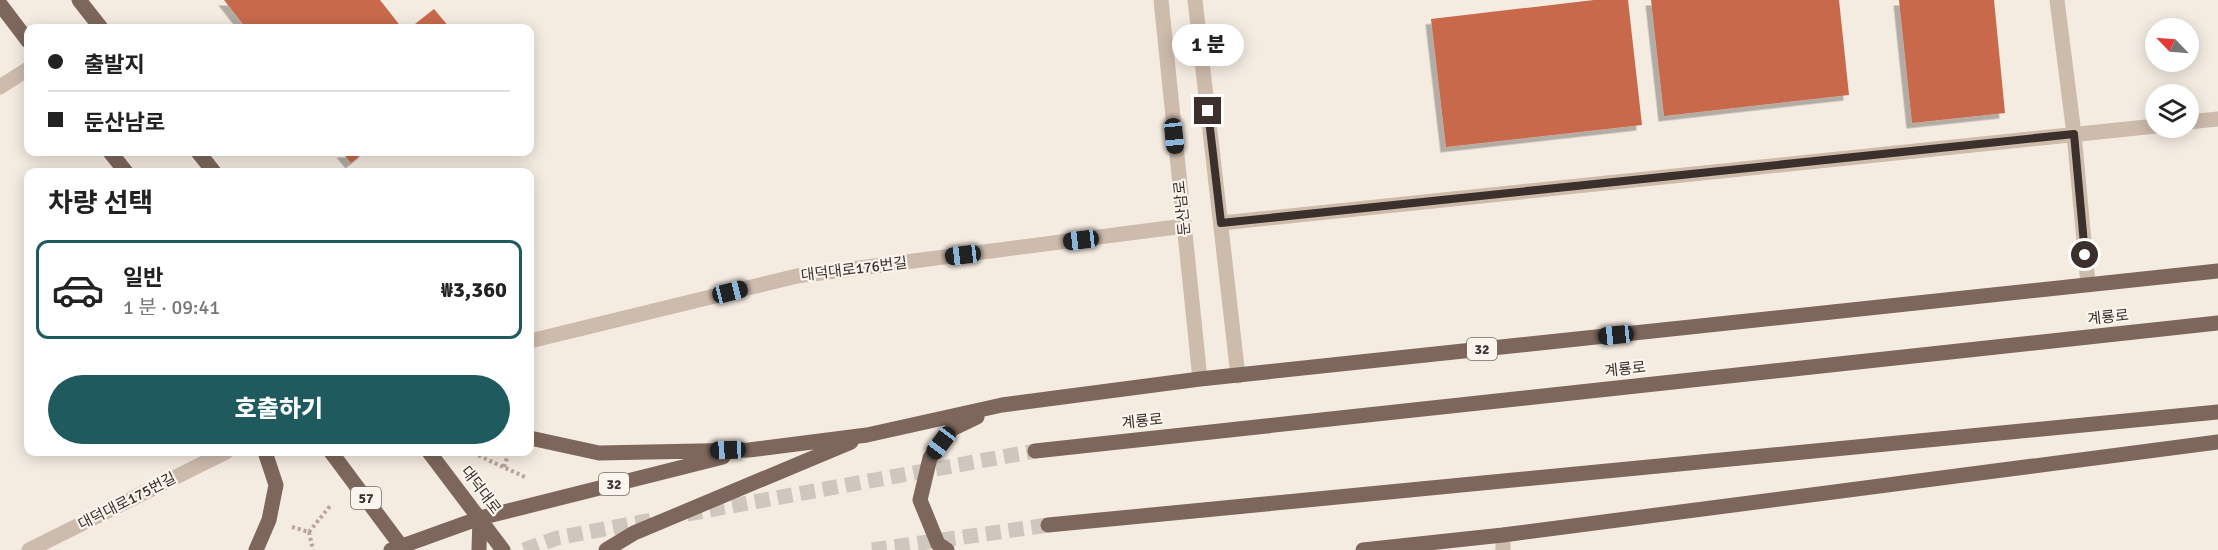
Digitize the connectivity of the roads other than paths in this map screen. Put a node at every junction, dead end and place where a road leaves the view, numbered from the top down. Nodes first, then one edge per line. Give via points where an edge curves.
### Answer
1 (1161, 0) edge
2 (1195, 0) edge
3 (2057, 0) edge
4 (86, 3) edge
5 (0, 4) edge
6 (99, 24) edge
7 (24, 36) edge
8 (24, 72) edge
9 (0, 87) edge
10 (2218, 119) edge
11 (2199, 121) edge
12 (2145, 127) edge
13 (2074, 134) junction
14 (113, 156) edge
15 (201, 156) edge
16 (123, 168) edge
17 (211, 168) edge
18 (1221, 223) junction
19 (1184, 226) junction
20 (2218, 271) edge
21 (2088, 284) junction
22 (2218, 323) edge
23 (534, 340) edge
24 (1238, 376) junction
25 (1200, 379) junction
26 (1002, 405) junction
27 (2218, 412) edge
28 (867, 435) junction
29 (534, 439) edge
30 (2218, 442) edge
31 (749, 450) junction
32 (1035, 451) tunnel mouth
33 (218, 456) edge
34 (266, 456) edge
35 (334, 456) edge
36 (432, 456) edge
37 (480, 518) junction
38 (1048, 525) tunnel mouth
39 (1503, 542) edge
40 (398, 548) edge
41 (29, 550) edge
42 (256, 550) edge
43 (479, 550) edge
44 (503, 550) edge
45 (606, 550) edge
46 (947, 550) edge
47 (1363, 550) edge

1 - 19 street, 둔산남로
2 - 18 street
3 - 13 street
4 - 6 main road
5 - 7 main road
8 - 9 street
10 - 11 street
12 - 13 street
13 - 18 street
13 - 21 street
14 - 16 main road
15 - 17 main road
18 - 24 street
19 - 23 street, 대덕대로176번길 via 797,276
19 - 25 street, 둔산남로
20 - 21 main road, 32
21 - 24 main road, 32
22 - 32 main road, 계룡로
24 - 25 main road, 32
25 - 26 main road, 32
26 - 28 main road, 32
26 - 46 main road via 952,429 930,458 920,500 938,544
27 - 38 main road
28 - 31 main road, 32
28 - 45 main road via 634,533
29 - 31 main road via 599,453
30 - 39 main road
31 - 37 main road, 32
33 - 41 street, 대덕대로175번길
34 - 42 main road via 276,485 269,520
35 - 40 main road, 57
36 - 37 main road, 대덕대로
37 - 40 main road, 32
37 - 43 main road
37 - 44 main road, 대덕대로
39 - 47 main road

